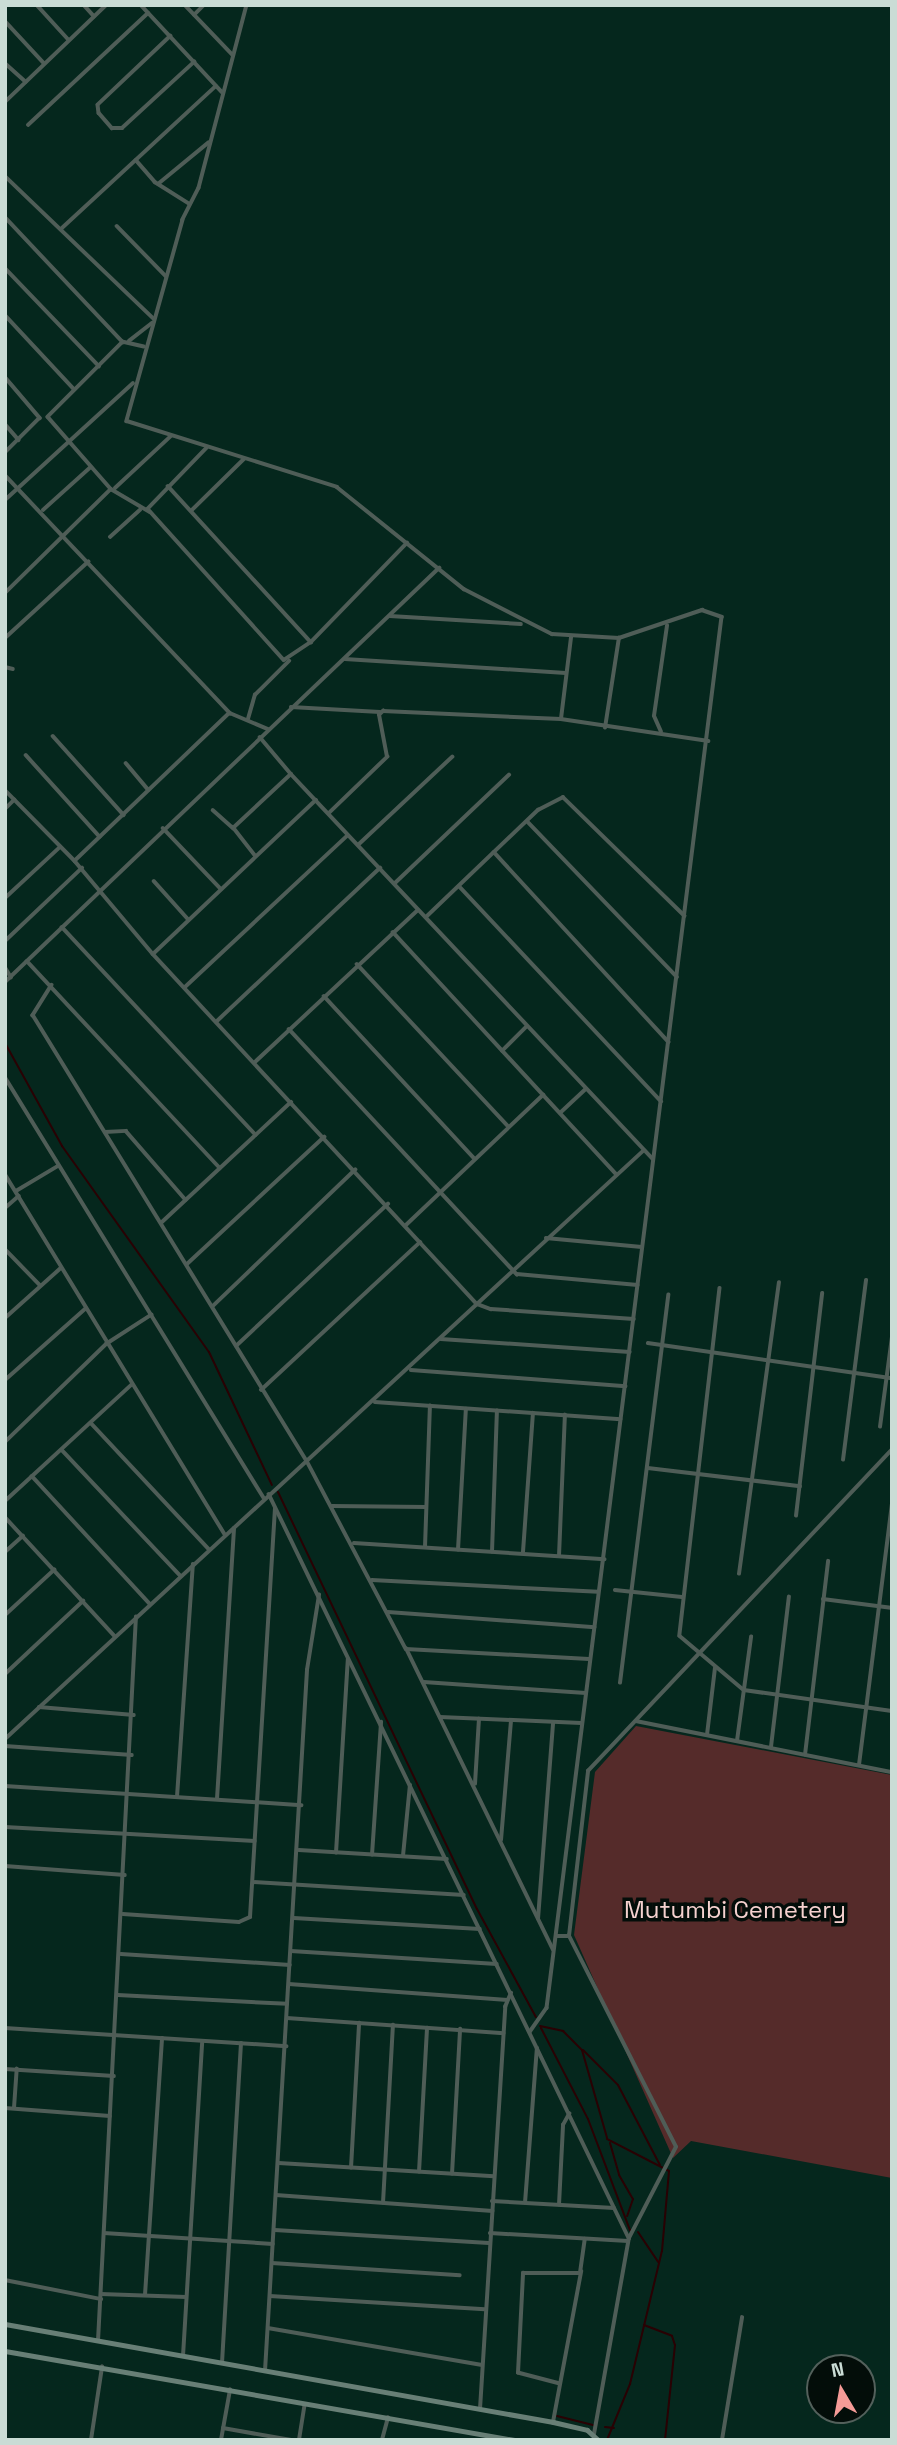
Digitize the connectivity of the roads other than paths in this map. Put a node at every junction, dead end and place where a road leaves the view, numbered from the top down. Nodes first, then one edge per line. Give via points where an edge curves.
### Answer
1 (37, 5) edge
2 (84, 5) edge
3 (106, 5) edge
4 (141, 5) edge
5 (185, 5) edge
6 (204, 5) edge
7 (247, 5) edge
8 (148, 13) junction
9 (194, 15) junction
10 (94, 16) junction
11 (5, 21) edge
12 (171, 36) junction
13 (69, 40) junction
14 (233, 55) junction
15 (5, 62) edge
16 (194, 62) junction
17 (44, 63) junction
18 (26, 82) junction
19 (216, 86) junction
20 (222, 92) junction
21 (5, 102) edge
22 (28, 125) dead end
23 (208, 144) junction
24 (136, 160) junction
25 (5, 176) edge
26 (158, 184) junction
27 (190, 204) junction
28 (5, 217) edge
29 (117, 226) dead end
30 (62, 228) junction
31 (5, 268) edge
32 (166, 276) junction
33 (5, 314) edge
34 (153, 320) junction
35 (126, 341) junction
36 (144, 346) junction
37 (99, 366) junction
38 (5, 377) edge
39 (134, 382) junction
40 (74, 389) junction
41 (5, 424) edge
42 (171, 436) junction
43 (19, 439) junction
44 (68, 442) junction
45 (207, 448) junction
46 (5, 453) edge
47 (244, 459) junction
48 (91, 467) junction
49 (5, 475) edge
50 (168, 486) junction
51 (18, 488) junction
52 (113, 489) junction
53 (5, 500) edge
54 (43, 510) junction
55 (140, 510) junction
56 (191, 511) junction
57 (150, 512) junction
58 (65, 537) junction
59 (110, 537) dead end
60 (407, 543) junction
61 (88, 562) junction
62 (439, 568) junction
63 (5, 593) edge
64 (390, 616) junction
65 (524, 624) junction
66 (667, 626) junction
67 (5, 638) edge
68 (571, 638) junction
69 (619, 638) junction
70 (311, 642) junction
71 (345, 659) junction
72 (289, 660) junction
73 (5, 667) edge
74 (13, 669) dead end
75 (566, 673) junction
76 (290, 707) junction
77 (380, 712) junction
78 (230, 713) junction
79 (248, 719) junction
80 (561, 719) junction
81 (655, 724) junction
82 (605, 728) junction
83 (268, 729) junction
84 (651, 732) junction
85 (662, 734) junction
86 (53, 736) dead end
87 (260, 737) junction
88 (708, 741) junction
89 (26, 755) dead end
90 (452, 757) dead end
91 (126, 763) dead end
92 (291, 774) junction
93 (509, 775) dead end
94 (5, 790) edge
95 (149, 790) junction
96 (15, 800) junction
97 (316, 800) junction
98 (5, 808) edge
99 (213, 810) dead end
100 (329, 813) junction
101 (124, 815) junction
102 (527, 821) junction
103 (163, 828) junction
104 (233, 828) junction
105 (348, 835) junction
106 (100, 837) junction
107 (358, 845) junction
108 (61, 847) junction
109 (494, 852) junction
110 (255, 856) junction
111 (75, 861) junction
112 (82, 868) junction
113 (380, 868) junction
114 (154, 881) dead end
115 (395, 883) junction
116 (460, 887) junction
117 (221, 889) junction
118 (99, 892) junction
119 (5, 898) edge
120 (418, 910) junction
121 (685, 916) junction
122 (426, 918) junction
123 (189, 920) junction
124 (62, 927) junction
125 (393, 932) junction
126 (5, 941) edge
127 (153, 954) junction
128 (27, 961) junction
129 (357, 964) junction
130 (5, 967) edge
131 (11, 976) junction
132 (677, 977) junction
133 (5, 982) edge
134 (52, 985) junction
135 (185, 986) junction
136 (324, 996) junction
137 (216, 1022) junction
138 (527, 1026) junction
139 (289, 1029) junction
140 (669, 1042) junction
141 (502, 1051) junction
142 (254, 1063) junction
143 (5, 1077) edge
144 (586, 1089) junction
145 (543, 1095) junction
146 (292, 1101) junction
147 (661, 1101) junction
148 (560, 1113) junction
149 (508, 1126) junction
150 (105, 1132) junction
151 (256, 1135) junction
152 (325, 1137) junction
153 (643, 1151) junction
154 (474, 1158) junction
155 (653, 1159) junction
156 (58, 1166) junction
157 (220, 1168) junction
158 (356, 1170) junction
159 (5, 1174) edge
160 (616, 1174) junction
161 (440, 1190) junction
162 (16, 1191) junction
163 (19, 1196) junction
164 (186, 1200) junction
165 (388, 1204) junction
166 (5, 1208) edge
167 (162, 1222) junction
168 (406, 1225) junction
169 (546, 1238) junction
170 (420, 1242) junction
171 (643, 1247) junction
172 (5, 1249) edge
173 (187, 1264) junction
174 (61, 1268) junction
175 (513, 1270) junction
176 (866, 1280) dead end
177 (779, 1283) dead end
178 (40, 1285) junction
179 (638, 1285) junction
180 (720, 1288) dead end
181 (822, 1294) dead end
182 (668, 1296) dead end
183 (477, 1304) junction
184 (212, 1306) junction
185 (86, 1308) junction
186 (6, 1315) edge
187 (151, 1315) junction
188 (634, 1319) junction
189 (892, 1337) edge
190 (441, 1339) junction
191 (648, 1343) dead end
192 (106, 1345) junction
193 (662, 1345) junction
194 (235, 1346) junction
195 (713, 1351) junction
196 (630, 1352) junction
197 (766, 1358) junction
198 (814, 1364) junction
199 (855, 1369) junction
200 (409, 1370) junction
201 (889, 1376) edge
202 (5, 1380) edge
203 (131, 1385) junction
204 (625, 1386) junction
205 (261, 1390) junction
206 (373, 1401) junction
207 (430, 1406) junction
208 (467, 1409) junction
209 (497, 1411) junction
210 (533, 1413) junction
211 (565, 1415) junction
212 (620, 1419) junction
213 (91, 1423) junction
214 (880, 1427) dead end
215 (5, 1441) edge
216 (892, 1448) edge
217 (62, 1450) junction
218 (843, 1460) dead end
219 (307, 1461) junction
220 (648, 1468) junction
221 (699, 1474) junction
222 (32, 1476) junction
223 (751, 1480) junction
224 (800, 1486) junction
225 (269, 1494) junction
226 (264, 1498) junction
227 (5, 1501) edge
228 (892, 1503) edge
229 (332, 1506) junction
230 (275, 1507) junction
231 (426, 1507) junction
232 (891, 1510) edge
233 (280, 1516) junction
234 (796, 1516) dead end
235 (5, 1517) edge
236 (274, 1521) junction
237 (234, 1527) junction
238 (225, 1534) junction
239 (23, 1536) junction
240 (353, 1543) junction
241 (425, 1547) junction
242 (209, 1549) junction
243 (458, 1550) junction
244 (5, 1552) edge
245 (492, 1552) junction
246 (523, 1552) junction
247 (559, 1556) junction
248 (604, 1559) junction
249 (828, 1561) dead end
250 (193, 1564) junction
251 (54, 1570) junction
252 (739, 1574) dead end
253 (180, 1575) junction
254 (372, 1580) junction
255 (615, 1590) dead end
256 (598, 1592) junction
257 (633, 1592) junction
258 (319, 1594) junction
259 (682, 1597) junction
260 (789, 1597) dead end
261 (822, 1599) junction
262 (83, 1601) junction
263 (150, 1604) junction
264 (879, 1606) junction
265 (892, 1608) edge
266 (388, 1612) junction
267 (5, 1615) edge
268 (136, 1617) junction
269 (594, 1627) junction
270 (115, 1636) junction
271 (751, 1637) dead end
272 (406, 1649) junction
273 (699, 1654) junction
274 (348, 1658) junction
275 (589, 1659) junction
276 (715, 1668) junction
277 (5, 1674) edge
278 (423, 1682) junction
279 (620, 1683) dead end
280 (744, 1690) junction
281 (586, 1693) junction
282 (777, 1696) junction
283 (811, 1701) junction
284 (38, 1707) junction
285 (866, 1708) junction
286 (892, 1711) edge
287 (134, 1715) junction
288 (440, 1717) junction
289 (479, 1719) junction
290 (512, 1721) junction
291 (636, 1721) junction
292 (381, 1722) junction
293 (553, 1723) junction
294 (581, 1723) junction
295 (707, 1735) junction
296 (5, 1739) edge
297 (737, 1741) junction
298 (5, 1746) edge
299 (771, 1747) junction
300 (132, 1755) junction
301 (805, 1755) junction
302 (859, 1765) junction
303 (476, 1767) junction
304 (892, 1772) edge
305 (469, 1775) junction
306 (410, 1783) junction
307 (5, 1786) edge
308 (474, 1786) junction
309 (129, 1794) junction
310 (177, 1797) junction
311 (217, 1799) junction
312 (257, 1801) junction
313 (301, 1805) junction
314 (5, 1827) edge
315 (127, 1835) junction
316 (255, 1841) junction
317 (500, 1842) junction
318 (299, 1850) junction
319 (336, 1853) junction
320 (372, 1855) junction
321 (403, 1856) junction
322 (447, 1859) junction
323 (5, 1866) edge
324 (125, 1875) junction
325 (253, 1882) junction
326 (296, 1884) junction
327 (464, 1895) junction
328 (540, 1899) junction
329 (532, 1909) junction
330 (123, 1914) junction
331 (293, 1918) junction
332 (538, 1921) junction
333 (480, 1929) junction
334 (556, 1936) junction
335 (569, 1936) junction
336 (553, 1950) junction
337 (291, 1951) junction
338 (121, 1954) junction
339 (497, 1964) junction
340 (290, 1965) junction
341 (288, 1984) junction
342 (511, 1993) junction
343 (118, 1995) junction
344 (507, 2000) junction
345 (287, 2004) junction
346 (287, 2018) junction
347 (359, 2022) junction
348 (393, 2025) junction
349 (5, 2028) edge
350 (427, 2028) junction
351 (460, 2029) junction
352 (530, 2032) junction
353 (503, 2033) junction
354 (116, 2036) junction
355 (162, 2039) junction
356 (202, 2042) junction
357 (241, 2044) junction
358 (286, 2046) junction
359 (538, 2046) junction
360 (5, 2068) edge
361 (17, 2069) junction
362 (114, 2076) junction
363 (5, 2108) edge
364 (14, 2108) junction
365 (570, 2113) junction
366 (110, 2116) junction
367 (278, 2163) junction
368 (351, 2168) junction
369 (386, 2170) junction
370 (419, 2172) junction
371 (452, 2174) junction
372 (494, 2176) junction
373 (276, 2195) junction
374 (492, 2201) junction
375 (383, 2203) junction
376 (525, 2203) junction
377 (559, 2205) junction
378 (614, 2208) junction
379 (492, 2211) junction
380 (274, 2230) junction
381 (490, 2233) junction
382 (104, 2234) junction
383 (150, 2236) junction
384 (190, 2238) junction
385 (586, 2239) junction
386 (629, 2240) junction
387 (230, 2242) junction
388 (489, 2243) junction
389 (273, 2244) junction
390 (272, 2263) junction
391 (580, 2273) junction
392 (460, 2275) dead end
393 (5, 2280) edge
394 (145, 2295) junction
395 (101, 2296) junction
396 (270, 2296) junction
397 (186, 2297) junction
398 (485, 2309) junction
399 (743, 2318) dead end
400 (5, 2324) edge
401 (268, 2328) junction
402 (98, 2341) junction
403 (5, 2351) edge
404 (183, 2356) junction
405 (222, 2363) junction
406 (482, 2365) junction
407 (103, 2367) junction
408 (265, 2371) junction
409 (560, 2384) junction
410 (230, 2390) junction
411 (305, 2403) junction
412 (480, 2409) junction
413 (388, 2418) junction
414 (553, 2422) junction
415 (223, 2428) junction
416 (596, 2437) edge
417 (91, 2440) edge
418 (221, 2440) edge
419 (291, 2440) edge
420 (299, 2440) edge
421 (382, 2440) edge
422 (514, 2440) edge
423 (722, 2440) edge

1 - 13 street
2 - 10 street
3 - 10 street
4 - 8 street
5 - 9 street
6 - 9 street
7 - 14 street
8 - 12 street
8 - 22 street
9 - 14 street
10 - 13 street
11 - 17 street
12 - 16 street
12 - 16 street via 98,105 112,128 122,128
13 - 17 street
14 - 20 street
15 - 18 street
16 - 19 street
17 - 18 street
18 - 21 street
19 - 20 street
19 - 24 street
20 - 23 street
23 - 26 street
23 - 27 street
24 - 26 street
24 - 30 street
25 - 30 street
26 - 27 street
27 - 32 street
28 - 35 street
29 - 32 street
30 - 34 street
31 - 37 street
32 - 34 street
33 - 40 street
34 - 35 street
34 - 36 street
35 - 36 street
35 - 37 street
36 - 39 street
37 - 40 street
38 - 43 street via 39,413 39,422
39 - 42 street via 127,421
39 - 44 street
40 - 44 street via 48,417
41 - 43 street
42 - 45 street
42 - 52 street
43 - 46 street
44 - 48 street
44 - 51 street
45 - 47 street
45 - 50 street
47 - 56 street
47 - 60 street via 337,487
48 - 52 street
48 - 54 street
49 - 51 street
50 - 56 street
50 - 57 street via 149,505
51 - 53 street
51 - 54 street
52 - 55 street
52 - 58 street
54 - 58 street
55 - 57 street
55 - 59 street
56 - 70 street
57 - 72 street via 281,658
58 - 61 street
58 - 63 street
60 - 62 street
60 - 70 street
61 - 67 street
61 - 78 street
62 - 64 street
62 - 65 street
64 - 65 street
64 - 71 street
65 - 68 street
66 - 69 street
66 - 81 street
66 - 88 street via 702,610 722,617
68 - 69 street
68 - 75 street
69 - 82 street
70 - 72 street
71 - 75 street
71 - 76 street
72 - 79 street via 255,695
73 - 74 street
75 - 80 street
76 - 77 street
76 - 83 street
77 - 80 street
77 - 100 street via 387,757
78 - 79 street
78 - 95 street
79 - 83 street
80 - 82 street
81 - 84 street
81 - 85 street
82 - 84 street
83 - 87 street
84 - 85 street
85 - 88 street
86 - 101 street
87 - 92 street
87 - 103 street
88 - 121 street
89 - 106 street
90 - 107 street
91 - 95 street
92 - 97 street
92 - 104 street
93 - 115 street
94 - 96 street
95 - 101 street
96 - 98 street
96 - 108 street
97 - 100 street
97 - 110 street
99 - 104 street
100 - 105 street
101 - 106 street
102 - 109 street
102 - 121 street via 551,800 570,799
102 - 132 street
103 - 117 street
103 - 118 street
104 - 110 street
105 - 107 street
105 - 135 street
106 - 111 street
107 - 113 street
108 - 111 street
108 - 119 street
109 - 116 street
109 - 140 street
110 - 117 street
111 - 112 street
112 - 118 street
112 - 126 street
113 - 115 street
113 - 137 street
114 - 123 street
115 - 120 street
116 - 122 street
116 - 147 street
117 - 123 street
118 - 124 street
118 - 127 street
120 - 122 street
120 - 125 street
121 - 132 street
122 - 138 street
123 - 127 street
124 - 128 street
124 - 151 street
125 - 129 street
125 - 141 street
127 - 135 street
128 - 131 street
128 - 134 street
129 - 136 street
129 - 149 street
130 - 131 street
131 - 133 street
132 - 140 street
134 - 150 street via 33,1015
134 - 157 street
135 - 137 street
136 - 139 street
136 - 154 street
137 - 142 street
138 - 141 street
138 - 144 street
139 - 142 street
139 - 161 street
140 - 147 street
141 - 145 street
142 - 146 street
143 - 156 street
144 - 148 street
144 - 153 street
145 - 148 street
145 - 149 street
146 - 151 street
146 - 152 street
147 - 155 street
148 - 160 street
149 - 154 street
150 - 164 street via 126,1131
150 - 167 street
151 - 157 street
152 - 158 street
152 - 173 street
153 - 155 street
153 - 160 street
154 - 161 street
155 - 171 street
156 - 162 street
156 - 187 street
157 - 164 street
158 - 165 street
158 - 184 street
159 - 162 street
160 - 169 street
161 - 168 street
161 - 175 street
162 - 163 street
163 - 166 street
163 - 174 street
164 - 167 street
165 - 168 street
165 - 194 street
167 - 173 street
168 - 170 street
169 - 171 street
169 - 175 street
170 - 183 street
170 - 205 street
171 - 179 street
172 - 178 street
173 - 184 street
174 - 178 street
174 - 185 street
175 - 179 street via 522,1276
175 - 183 street
176 - 199 street
177 - 197 street
178 - 186 street
179 - 188 street
180 - 195 street
181 - 198 street
182 - 193 street
183 - 188 street
183 - 190 street
184 - 194 street
185 - 192 street
185 - 202 street
187 - 192 street
187 - 226 street
188 - 196 street
189 - 201 street
190 - 196 street
190 - 200 street
191 - 193 street
192 - 203 street
192 - 215 street
193 - 195 street
193 - 220 street
194 - 205 street
195 - 197 street
195 - 221 street
196 - 204 street
197 - 198 street
197 - 223 street
198 - 199 street
198 - 224 street
199 - 201 street
199 - 218 street
200 - 204 street
200 - 206 street
201 - 214 street
203 - 213 street
203 - 238 street
204 - 212 street
205 - 219 street
206 - 207 street
206 - 219 street
207 - 208 street
207 - 231 street
208 - 209 street
208 - 243 street
209 - 210 street
209 - 245 street
210 - 211 street
210 - 246 street
211 - 212 street
211 - 247 street
212 - 248 street
213 - 217 street
213 - 242 street
216 - 273 street
217 - 222 street
217 - 253 street
219 - 225 street
219 - 229 street
220 - 221 street
220 - 257 street
221 - 223 street
221 - 259 street
222 - 227 street
222 - 263 street
223 - 224 street
223 - 252 street
224 - 234 street
225 - 226 street
225 - 230 street
226 - 237 street
228 - 232 street
229 - 231 street
229 - 240 street
230 - 233 street
230 - 236 street
231 - 241 street
232 - 264 street
233 - 236 street
233 - 258 street
235 - 239 street
236 - 312 street
237 - 238 street
237 - 311 street
238 - 242 street
239 - 244 street
239 - 251 street
240 - 241 street
240 - 254 street
241 - 243 street
242 - 250 street
243 - 245 street
245 - 246 street
246 - 247 street
247 - 248 street
248 - 256 street
249 - 261 street
250 - 253 street
250 - 310 street
251 - 262 street
251 - 267 street
253 - 263 street
254 - 256 street
254 - 266 street
255 - 257 street
256 - 269 street
257 - 259 street
257 - 279 street
258 - 274 street
258 - 313 street via 307,1670
259 - 273 street via 678,1632
260 - 282 street
261 - 264 street
261 - 283 street
262 - 270 street
262 - 277 street
263 - 268 street
264 - 265 street
264 - 285 street
266 - 269 street
266 - 272 street
268 - 270 street
268 - 287 street
269 - 275 street
270 - 284 street
271 - 280 street
272 - 275 street
272 - 278 street
273 - 276 street
273 - 291 street
274 - 292 street
274 - 319 street
275 - 281 street
276 - 280 street
276 - 295 street
278 - 281 street
278 - 288 street
280 - 282 street
280 - 297 street
281 - 294 street
282 - 283 street
282 - 299 street
283 - 285 street
283 - 301 street
284 - 287 street
284 - 296 street
285 - 286 street
285 - 302 street
287 - 300 street
288 - 289 street
288 - 305 street
289 - 290 street
289 - 303 street
290 - 293 street
290 - 317 street
291 - 295 street
291 - 335 street via 588,1771
292 - 306 street
292 - 320 street
293 - 294 street
293 - 328 street
294 - 334 street
295 - 297 street
297 - 299 street
298 - 300 street
299 - 301 street
300 - 309 street
301 - 302 street
302 - 304 street
303 - 305 street
303 - 308 street
305 - 308 street
306 - 321 street
306 - 322 street
307 - 309 street
308 - 317 street
309 - 310 street
309 - 315 street
310 - 311 street
311 - 312 street
312 - 313 street
312 - 316 street
313 - 318 street
314 - 315 street
315 - 316 street
315 - 324 street
316 - 325 street
317 - 329 street
318 - 319 street
318 - 326 street
319 - 320 street
320 - 321 street
321 - 322 street
322 - 327 street
323 - 324 street
324 - 330 street
325 - 326 street
325 - 330 street via 248,1922
326 - 327 street
326 - 331 street
327 - 333 street
328 - 329 street
328 - 332 street
329 - 332 street
330 - 338 street
331 - 333 street
331 - 337 street
332 - 336 street
333 - 339 street
334 - 335 street
334 - 336 street
335 - 386 street via 676,2147
336 - 352 street via 547,2008
337 - 339 street
337 - 340 street
338 - 340 street
338 - 343 street
339 - 342 street
340 - 341 street
341 - 344 street
341 - 345 street
342 - 344 street
342 - 352 street
343 - 345 street
343 - 354 street
344 - 353 street
345 - 346 street
346 - 347 street
346 - 358 street
347 - 348 street
347 - 368 street
348 - 350 street
348 - 369 street
349 - 354 street
350 - 351 street
350 - 370 street
351 - 353 street
351 - 371 street
352 - 359 street
353 - 372 street
354 - 355 street
354 - 362 street
355 - 356 street
355 - 383 street
356 - 357 street
356 - 384 street
357 - 358 street
357 - 387 street
358 - 367 street
359 - 365 street
359 - 376 street
360 - 361 street
361 - 362 street
361 - 364 street
362 - 366 street
363 - 364 street
364 - 366 street
365 - 377 street via 563,2125
365 - 378 street
366 - 382 street
367 - 368 street
367 - 373 street
368 - 369 street
369 - 370 street
369 - 375 street
370 - 371 street
371 - 372 street
372 - 374 street
373 - 375 street
373 - 380 street
374 - 376 street
374 - 379 street
375 - 379 street
376 - 377 street
377 - 378 street
378 - 386 street
379 - 381 street
380 - 388 street
380 - 389 street
381 - 385 street
381 - 388 street
382 - 383 street
382 - 395 street
383 - 384 street
383 - 394 street
384 - 387 street
384 - 397 street
385 - 386 street
385 - 391 street
386 - 416 street
387 - 389 street
387 - 405 street
388 - 398 street
389 - 390 street
390 - 392 street
390 - 396 street
391 - 409 street
391 - 409 street via 523,2273 518,2373
393 - 395 street
394 - 395 street
394 - 397 street
395 - 402 street
396 - 398 street
396 - 401 street
397 - 404 street
398 - 406 street
399 - 423 street
400 - 402 main road
401 - 406 street
401 - 408 street
402 - 404 main road
403 - 407 main road
404 - 405 main road
405 - 408 main road
406 - 412 street
407 - 410 main road
407 - 417 street
408 - 412 main road
409 - 414 street
410 - 411 main road
410 - 415 street
411 - 413 main road
411 - 420 street
412 - 414 main road
413 - 421 street
413 - 422 main road
414 - 416 main road
415 - 418 street
415 - 419 street

